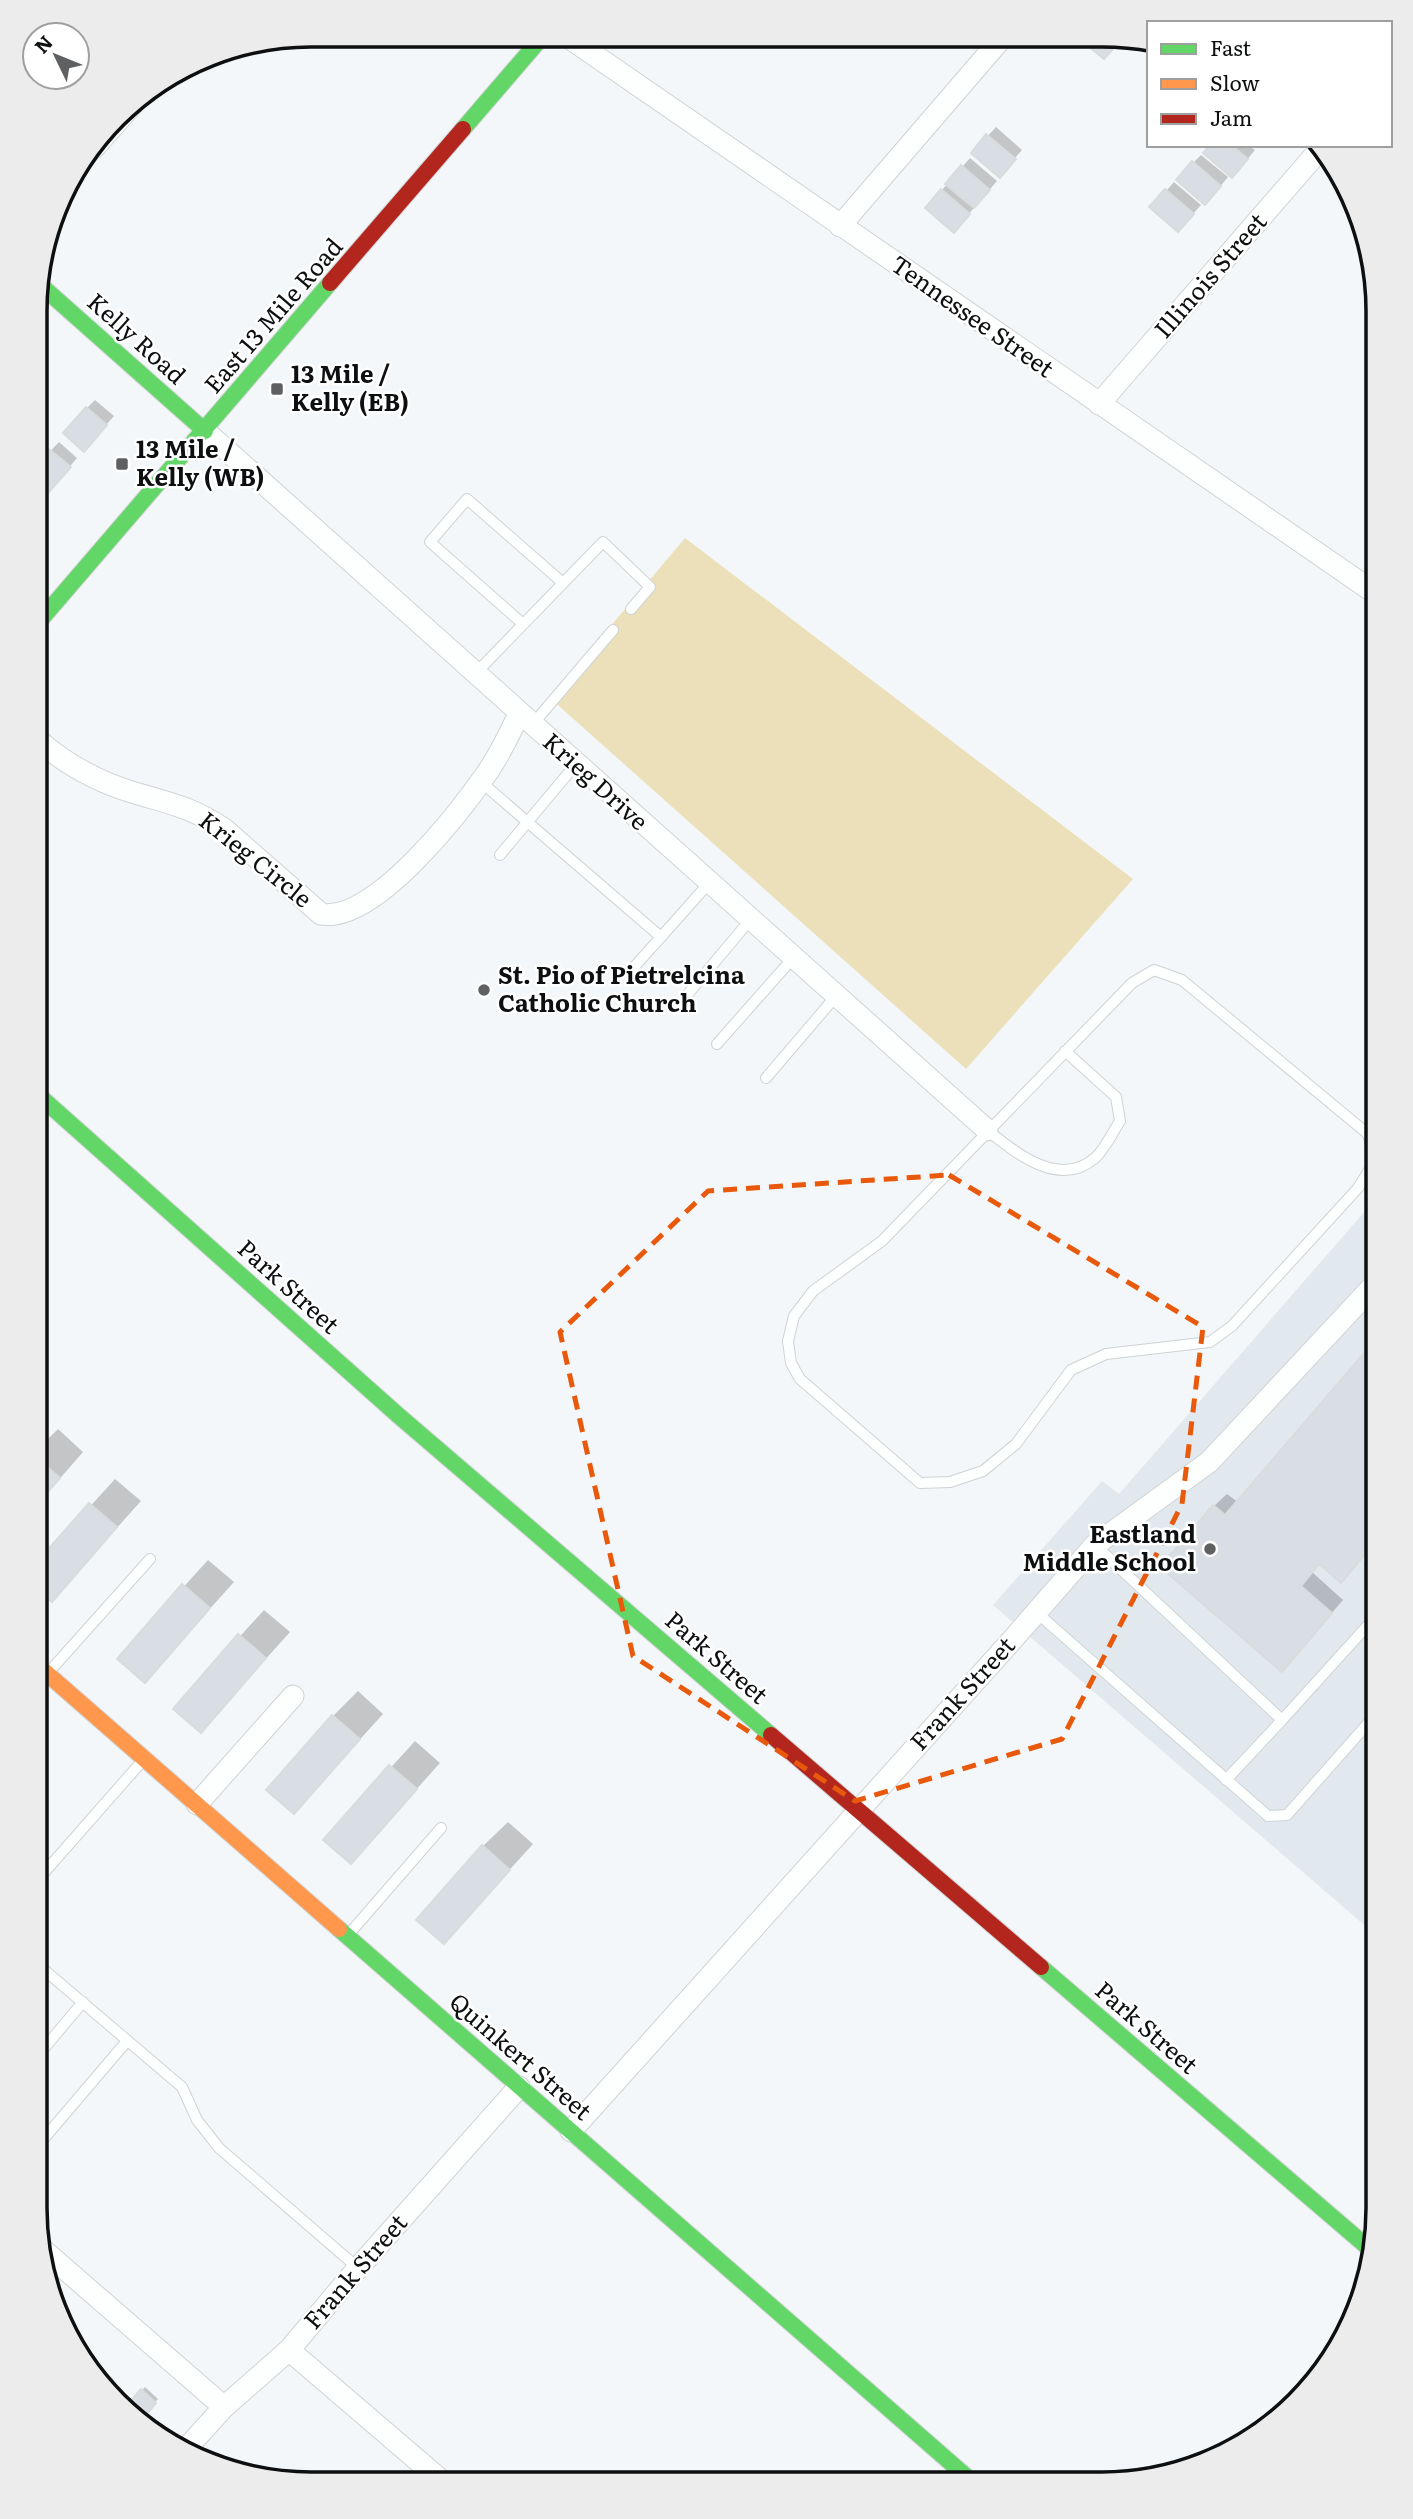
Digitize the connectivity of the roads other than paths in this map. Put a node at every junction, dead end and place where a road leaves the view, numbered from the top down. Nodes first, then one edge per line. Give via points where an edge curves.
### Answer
1 (534, 47) edge
2 (582, 47) edge
3 (993, 47) edge
4 (1315, 155) edge
5 (840, 226) junction
6 (48, 292) edge
7 (1099, 404) junction
8 (205, 431) junction
9 (1366, 579) edge
10 (563, 583) junction
11 (631, 609) dead end
12 (47, 613) edge
13 (523, 624) junction
14 (613, 630) dead end
15 (475, 674) junction
16 (526, 720) junction
17 (47, 747) edge
18 (576, 764) junction
19 (481, 782) junction
20 (527, 822) junction
21 (500, 855) dead end
22 (709, 883) junction
23 (750, 920) junction
24 (662, 937) junction
25 (793, 958) junction
26 (634, 967) dead end
27 (836, 996) junction
28 (677, 1007) dead end
29 (717, 1044) dead end
30 (1065, 1051) junction
31 (766, 1078) dead end
32 (47, 1103) edge
33 (987, 1130) junction
34 (1366, 1132) edge
35 (1366, 1176) edge
36 (1366, 1294) edge
37 (1095, 1545) junction
38 (150, 1559) dead end
39 (1037, 1612) junction
40 (1366, 1627) edge
41 (47, 1663) edge
42 (47, 1674) edge
43 (293, 1696) dead end
44 (1282, 1720) junction
45 (1366, 1726) edge
46 (145, 1758) junction
47 (1226, 1780) junction
48 (197, 1804) junction
49 (858, 1811) junction
50 (442, 1828) dead end
51 (47, 1869) edge
52 (347, 1936) junction
53 (47, 1972) edge
54 (83, 2002) junction
55 (127, 2041) junction
56 (47, 2045) edge
57 (519, 2087) junction
58 (571, 2131) junction
59 (47, 2136) edge
60 (1363, 2243) edge
61 (52, 2258) edge
62 (358, 2268) junction
63 (289, 2350) junction
64 (224, 2407) junction
65 (192, 2444) edge
66 (431, 2472) edge
67 (961, 2472) edge

1 - 8 street, East 13 Mile Road
2 - 5 street, Tennessee Street
3 - 5 street
4 - 7 street, Illinois Street
5 - 7 street, Tennessee Street
6 - 8 street, Kelly Road
7 - 9 street, Tennessee Street
8 - 12 street, East 13 Mile Road
8 - 15 street, Krieg Drive
10 - 11 lane via 603,541 650,587
10 - 13 lane
10 - 13 lane via 467,499 430,542
13 - 15 lane
14 - 16 lane
15 - 16 street, Krieg Drive
16 - 18 street, Krieg Drive
16 - 19 street, Krieg Circle
17 - 19 street, Krieg Circle via 98,779 209,818 321,914 333,916 363,904 412,865
18 - 20 lane
18 - 22 street, Krieg Drive
19 - 20 lane
20 - 21 lane
20 - 24 lane
22 - 23 street, Krieg Drive
22 - 24 lane
23 - 25 street, Krieg Drive
23 - 28 lane
24 - 26 lane
25 - 27 street, Krieg Drive
25 - 29 lane
27 - 31 lane
27 - 33 street, Krieg Drive
30 - 33 lane
30 - 33 lane via 1116,1097 1120,1121 1096,1157 1076,1170 1049,1169 1017,1154
30 - 34 lane via 1132,983 1154,970 1182,980
32 - 49 street, Park Street via 399,1416
33 - 35 lane via 883,1241 813,1291 794,1316 788,1341 791,1363 800,1379 920,1483 950,1482 983,1471 1016,1444 1071,1370 1106,1354 1210,1342 1241,1316
36 - 37 street, Frank Street via 1209,1462
37 - 39 street, Frank Street
37 - 44 lane
38 - 41 lane
39 - 47 lane
39 - 49 street, Frank Street
40 - 44 lane
42 - 46 street, Quinkert Street
43 - 48 street
44 - 47 lane
45 - 47 lane via 1287,1815 1268,1816
46 - 48 street, Quinkert Street
46 - 51 lane
48 - 52 street, Quinkert Street
49 - 58 street, Frank Street
49 - 60 street, Park Street
50 - 52 lane
52 - 57 street, Quinkert Street
53 - 54 lane
54 - 55 lane
54 - 56 lane
55 - 59 lane
55 - 62 lane via 183,2087 197,2120 219,2148
57 - 58 street, Quinkert Street
57 - 62 street, Frank Street
58 - 67 street, Quinkert Street
61 - 64 street
62 - 63 street, Frank Street
63 - 64 street, Frank Street
63 - 66 street
64 - 65 street, Frank Street

